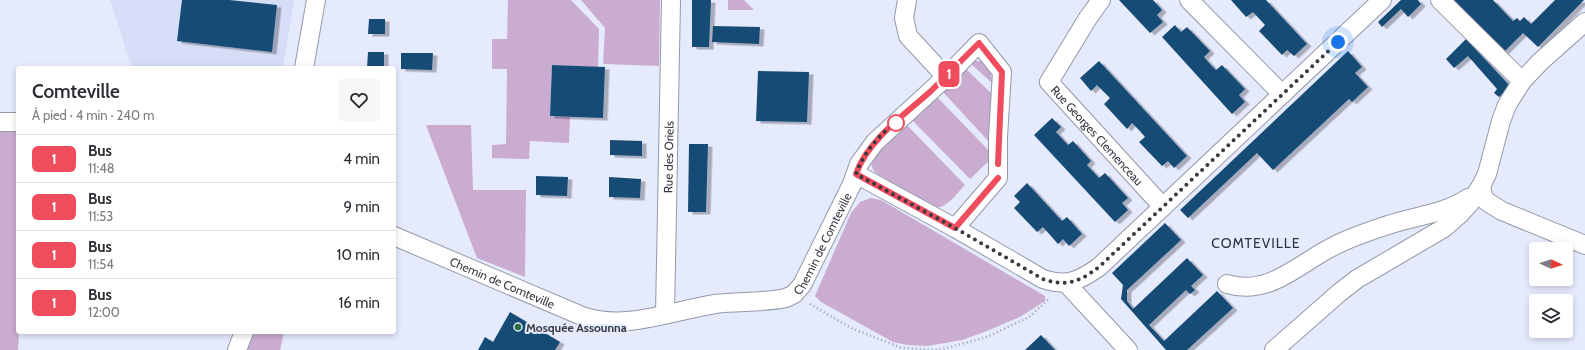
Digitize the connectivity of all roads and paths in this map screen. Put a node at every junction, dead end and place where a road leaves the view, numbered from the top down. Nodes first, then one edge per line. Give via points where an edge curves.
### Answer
1 (316, 0) edge
2 (671, 0) edge
3 (907, 0) edge
4 (1101, 0) edge
5 (1189, 0) edge
6 (1382, 0) edge
7 (1440, 0) edge
8 (1582, 29) edge
9 (304, 66) edge
10 (946, 77) junction
11 (1522, 81) junction
12 (1282, 94) junction
13 (0, 122) edge
14 (16, 122) edge
15 (856, 174) junction
16 (1481, 186) junction
17 (1163, 207) junction
18 (955, 228) junction
19 (396, 237) edge
20 (1585, 245) edge
21 (1066, 283) junction
22 (1227, 284) dead end
23 (794, 294) junction
24 (665, 314) junction
25 (243, 334) edge
26 (237, 350) edge
27 (1128, 350) edge
28 (1274, 350) edge

1 - 9 street
2 - 24 street, Rue des Oriels
3 - 10 street via 904,18 908,36
4 - 17 street, Rue Georges Clemenceau via 1049,82
5 - 12 street
6 - 12 street
7 - 11 street
8 - 11 street via 1540,62
10 - 15 street, Chemin de Comteville via 875,142 859,164
10 - 18 street, Chemin de Comteville via 979,43 1002,72 998,178
11 - 16 street via 1507,105 1495,139 1487,174
12 - 17 street
13 - 14 street
15 - 18 street
15 - 23 street, Chemin de Comteville via 802,285
16 - 20 street via 1486,200 1502,211
16 - 22 street via 1472,196 1452,206 1390,224 1334,246 1263,286 1249,288
16 - 28 street via 1470,203 1444,228 1357,279
17 - 21 street via 1099,267 1087,276
18 - 21 street via 1043,279 1054,283
19 - 24 street, Chemin de Comteville via 590,319 621,322
21 - 23 path via 1029,317 988,337 939,350 902,348 851,328
21 - 27 street
23 - 24 street, Chemin de Comteville via 776,300 715,304
25 - 26 street

